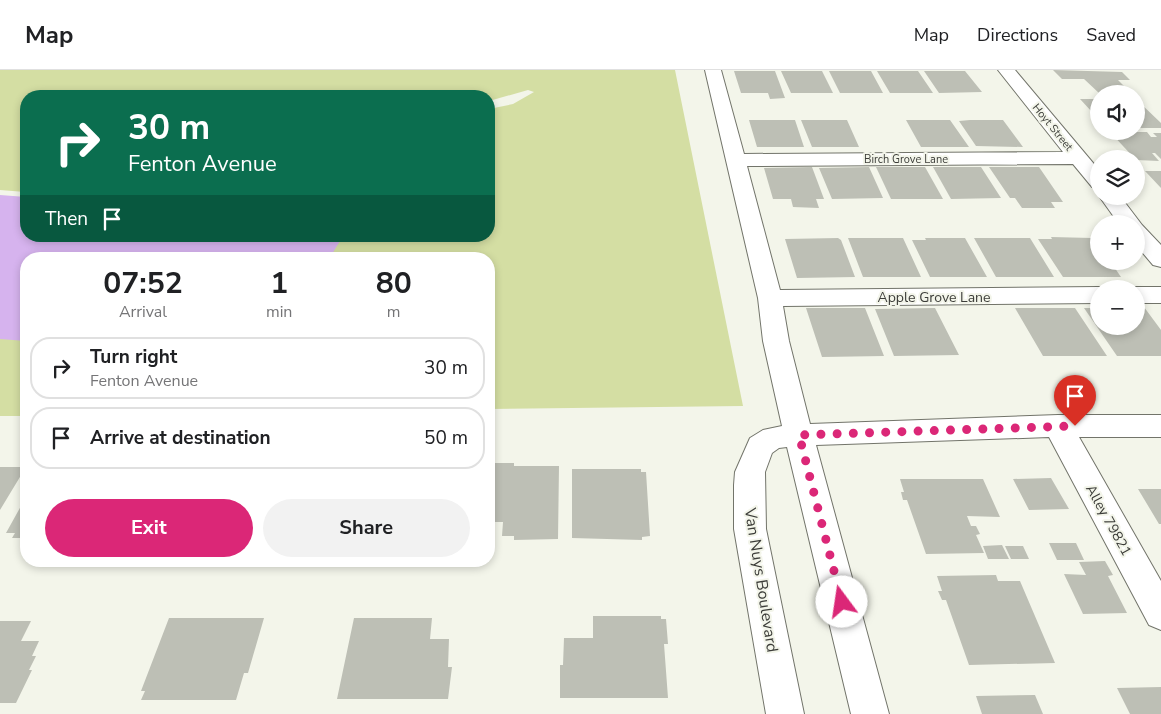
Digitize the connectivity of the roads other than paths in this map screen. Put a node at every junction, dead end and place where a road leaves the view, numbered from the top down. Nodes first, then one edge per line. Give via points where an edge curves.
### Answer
1 (713, 70) edge
2 (1006, 70) edge
3 (1078, 158) junction
4 (735, 160) junction
5 (1090, 172) edge
6 (1116, 205) edge
7 (1125, 215) edge
8 (1145, 241) edge
9 (1161, 260) edge
10 (1090, 295) edge
11 (1145, 295) edge
12 (1161, 295) edge
13 (770, 298) junction
14 (1058, 426) junction
15 (1161, 426) edge
16 (799, 435) junction
17 (1161, 614) edge
18 (784, 714) edge
19 (870, 714) edge

1 - 4 street
2 - 3 street, Hoyt Street
3 - 4 street, Birch Grove Lane
3 - 5 street, Hoyt Street
4 - 13 street
6 - 7 street
8 - 9 street
10 - 13 street, Apple Grove Lane
11 - 12 street
13 - 16 street via 776,341
14 - 15 street, Van Nuys Boulevard
14 - 16 street, Van Nuys Boulevard
14 - 17 street, Alley 79821
16 - 18 street, Van Nuys Boulevard via 772,438 760,446 750,472 749,485 750,529
16 - 19 street

